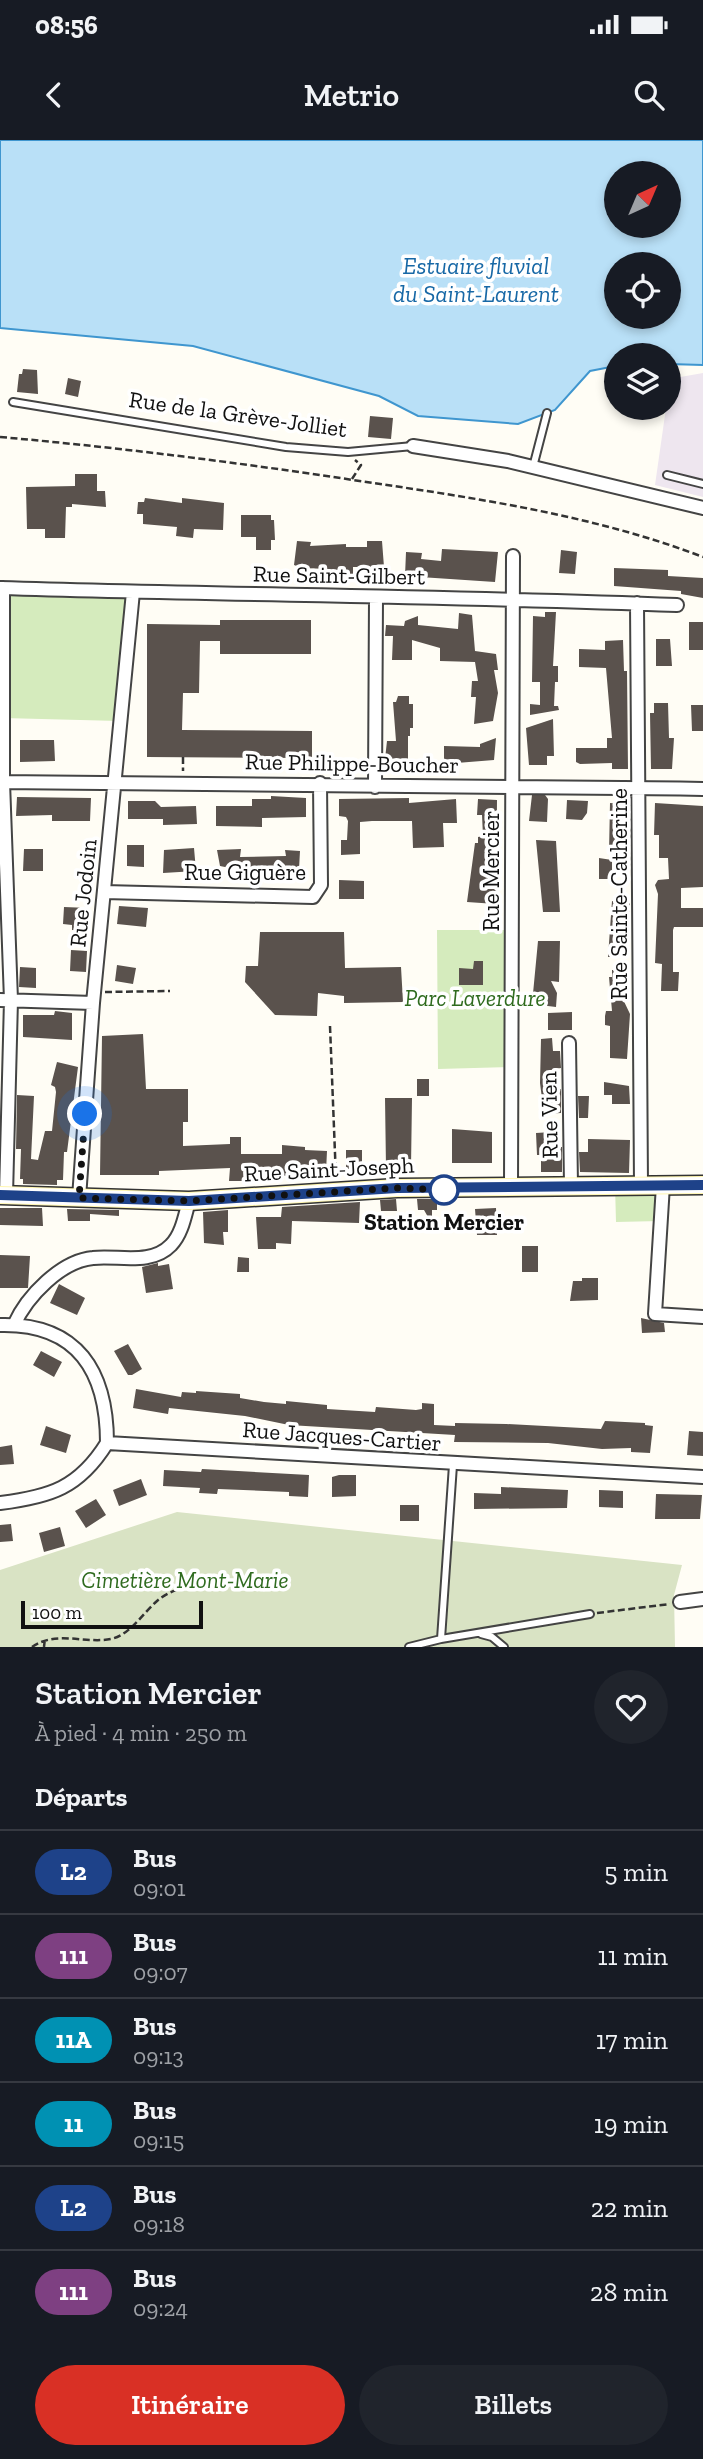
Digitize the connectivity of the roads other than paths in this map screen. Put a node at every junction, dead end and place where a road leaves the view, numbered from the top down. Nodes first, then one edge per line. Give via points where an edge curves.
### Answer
1 (13, 402) dead end
2 (547, 413) dead end
3 (413, 446) joint
4 (533, 467) junction
5 (667, 475) dead end
6 (703, 484) edge
7 (703, 508) edge
8 (513, 556) dead end
9 (1, 588) edge
10 (133, 592) junction
11 (376, 598) junction
12 (513, 598) junction
13 (637, 603) junction
14 (677, 605) dead end
15 (2, 671) edge
16 (1, 782) edge
17 (116, 783) junction
18 (320, 783) junction
19 (512, 785) junction
20 (375, 787) junction
21 (639, 788) junction
22 (703, 789) edge
23 (3, 887) edge
24 (104, 892) junction
25 (94, 997) junction
26 (5, 1000) edge
27 (569, 1043) dead end
28 (3, 1074) edge
29 (641, 1185) junction
30 (663, 1185) junction
31 (703, 1185) edge
32 (571, 1186) junction
33 (512, 1187) junction
34 (3, 1195) edge
35 (79, 1198) junction
36 (189, 1201) junction
37 (703, 1317) edge
38 (0, 1325) edge
39 (14, 1325) junction
40 (107, 1443) junction
41 (453, 1465) junction
42 (703, 1477) edge
43 (0, 1503) edge
44 (703, 1599) edge
45 (680, 1602) road end
46 (590, 1614) road end
47 (476, 1633) junction
48 (442, 1639) junction
49 (410, 1647) edge
50 (504, 1647) edge

1 - 3 lane, Rue de la Grève-Jolliet via 286,447 348,453
2 - 4 lane
3 - 4 street, Rue de la Grève-Jolliet
4 - 7 street, Rue de la Grève-Jolliet
5 - 6 lane
8 - 12 street, Rue Mercier
9 - 10 street, Rue Saint-Gilbert
9 - 15 street
10 - 11 street, Rue Saint-Gilbert
10 - 17 street, Rue Jodoin
11 - 12 street, Rue Saint-Gilbert
11 - 20 street
12 - 13 street, Rue Saint-Gilbert
12 - 19 street, Rue Mercier
13 - 14 street, Rue Saint-Gilbert
13 - 21 street, Rue Sainte-Catherine
15 - 16 street
16 - 17 street, Rue Philippe-Boucher
16 - 23 street
17 - 18 street, Rue Philippe-Boucher
17 - 24 street, Rue Jodoin
18 - 20 street, Rue Philippe-Boucher
18 - 24 street, Rue Giguère via 321,885 313,897
19 - 20 street, Rue Philippe-Boucher
19 - 21 street, Rue Philippe-Boucher
19 - 33 street, Rue Mercier
21 - 22 street, Rue Philippe-Boucher
21 - 29 street, Rue Sainte-Catherine
23 - 26 street
24 - 25 street, Rue Jodoin
25 - 26 street
25 - 35 street, Rue Jodoin
26 - 28 street
27 - 32 street, Rue Vien
28 - 34 street
29 - 30 street, Rue Saint-Joseph
29 - 32 street, Rue Saint-Joseph
30 - 31 street, Rue Saint-Joseph
30 - 37 street via 655,1314
32 - 33 street, Rue Saint-Joseph
33 - 36 street, Rue Saint-Joseph via 397,1188
34 - 35 street, Rue Saint-Joseph
35 - 36 street, Rue Saint-Joseph
36 - 39 street via 170,1247 152,1256 97,1257 71,1265 28,1301
38 - 39 street
39 - 40 street via 59,1337 90,1362 107,1411
40 - 41 street, Rue Jacques-Cartier
40 - 43 street via 94,1463 60,1490 41,1499
41 - 42 street, Rue Jacques-Cartier
41 - 48 lane
44 - 45 street
46 - 47 lane
47 - 48 lane
47 - 50 lane via 492,1636
48 - 49 lane

